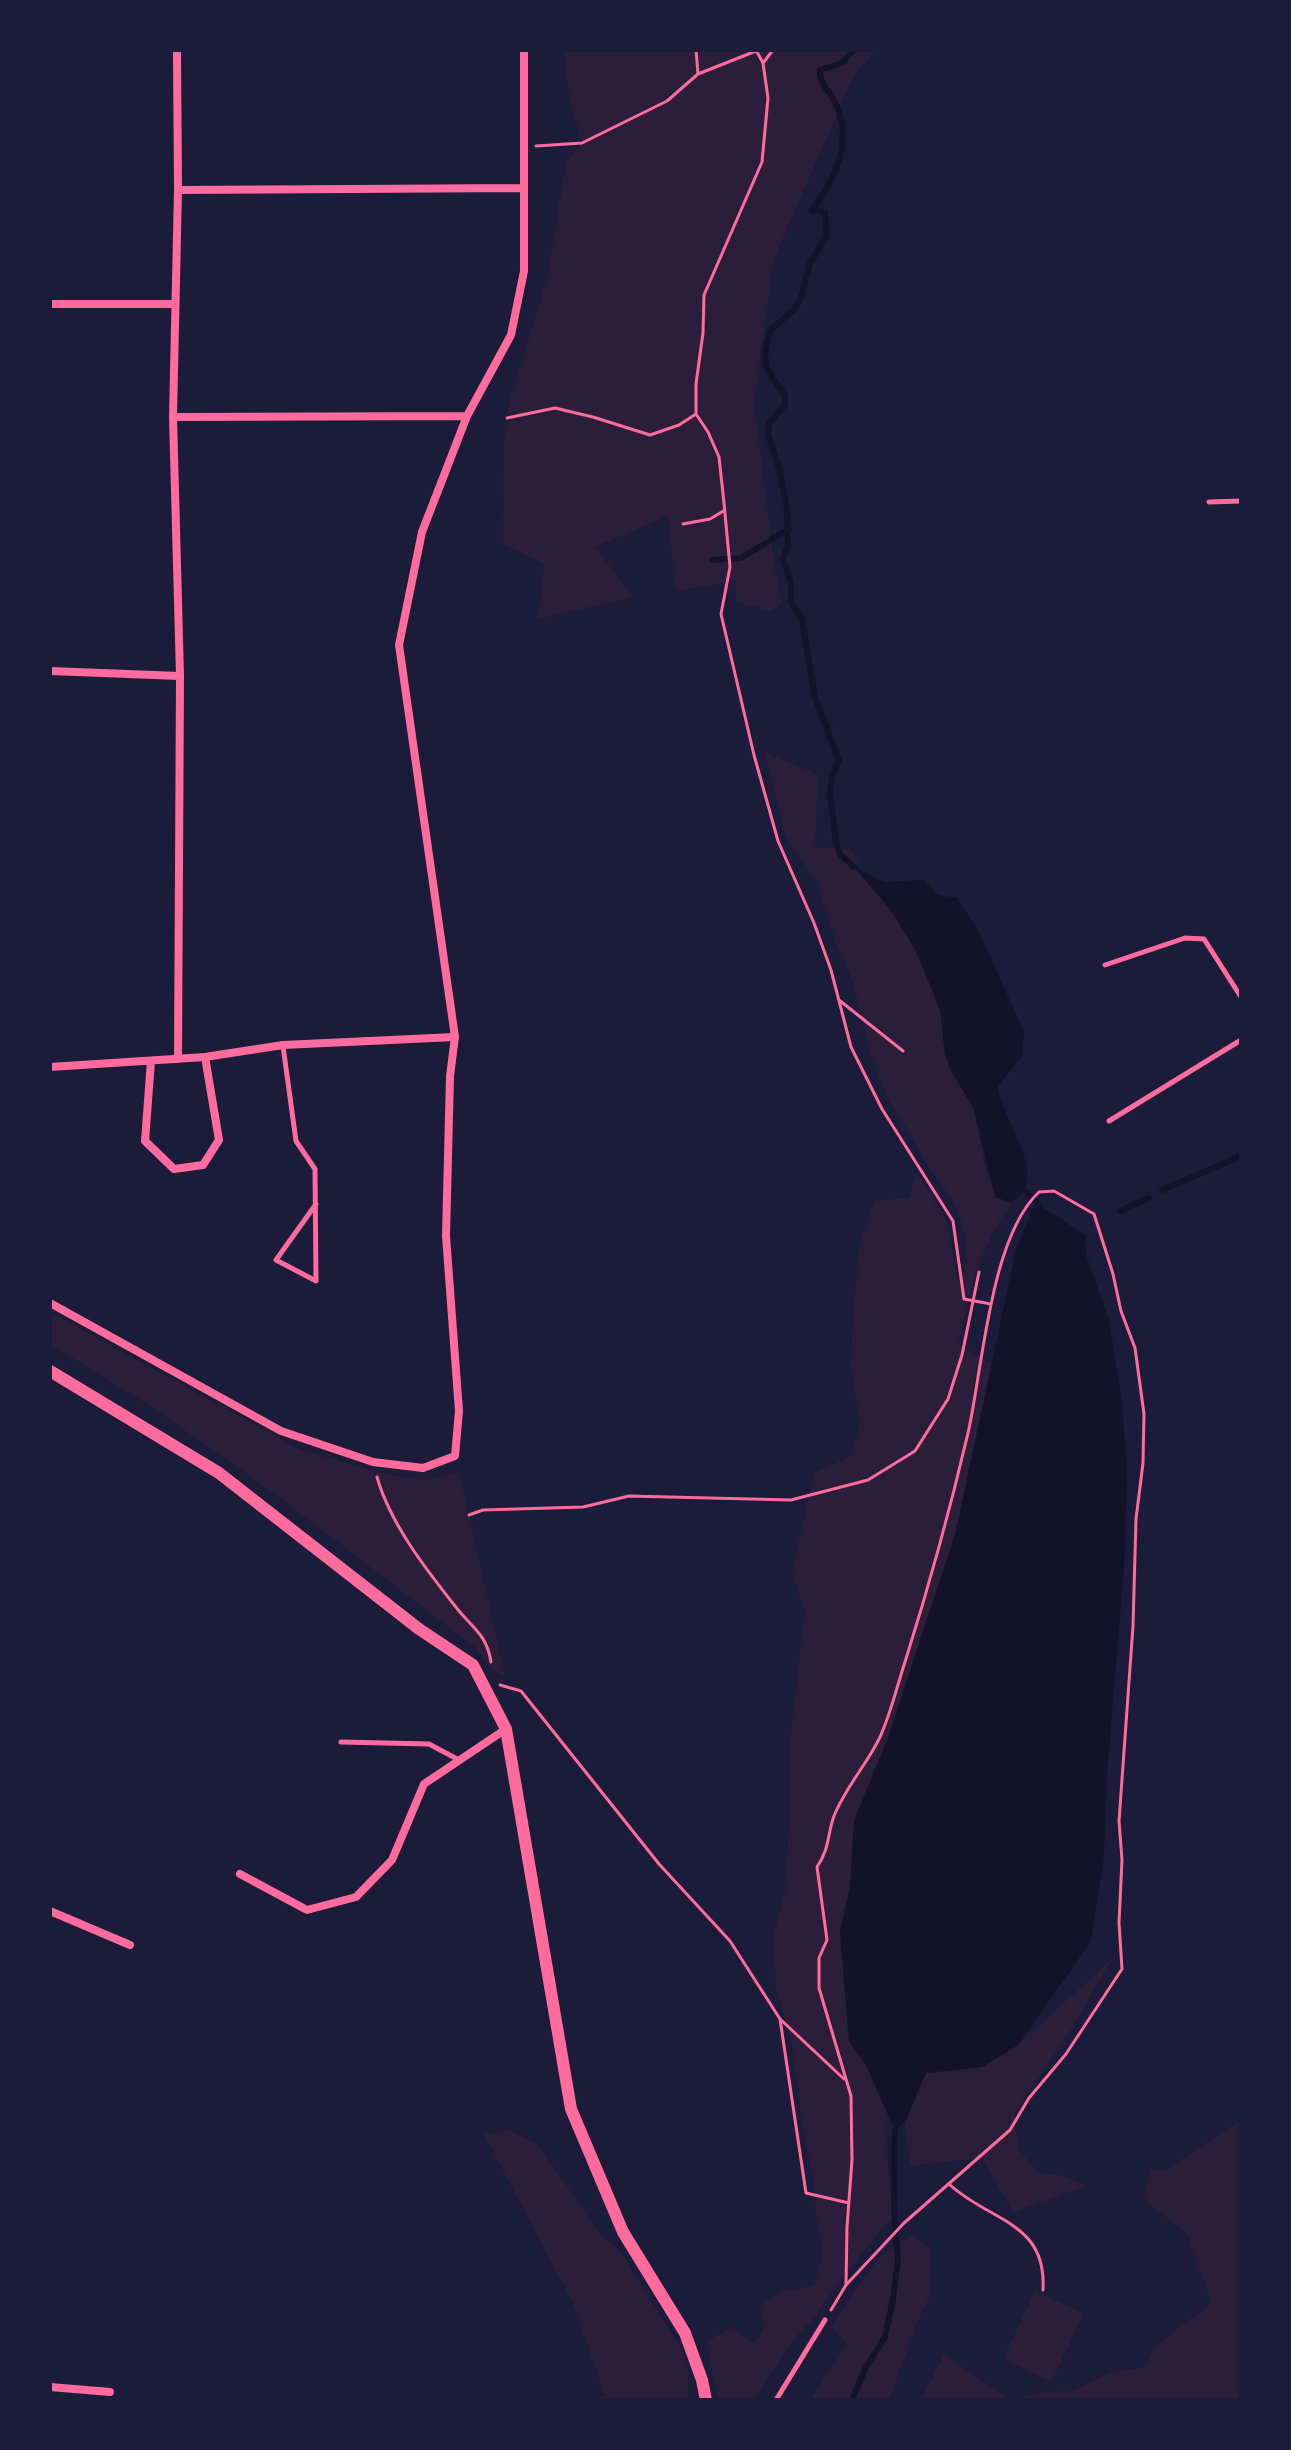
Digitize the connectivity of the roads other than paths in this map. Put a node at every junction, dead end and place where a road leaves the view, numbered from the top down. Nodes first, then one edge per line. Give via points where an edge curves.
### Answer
1 (177, 50) edge
2 (524, 50) edge
3 (524, 188) junction
4 (178, 190) junction
5 (50, 304) edge
6 (174, 304) junction
7 (467, 416) junction
8 (173, 417) junction
9 (1241, 501) edge
10 (1209, 502) dead end
11 (50, 671) edge
12 (180, 676) junction
13 (1105, 965) dead end
14 (1241, 997) edge
15 (455, 1037) junction
16 (1241, 1040) edge
17 (283, 1045) junction
18 (205, 1057) junction
19 (178, 1059) junction
20 (151, 1061) junction
21 (50, 1067) edge
22 (1109, 1121) dead end
23 (316, 1204) junction
24 (50, 1303) edge
25 (50, 1371) edge
26 (506, 1729) junction
27 (341, 1742) dead end
28 (460, 1760) junction
29 (240, 1874) dead end
30 (50, 1911) edge
31 (130, 1945) dead end
32 (825, 2320) road end
33 (50, 2387) edge
34 (110, 2392) dead end
35 (706, 2400) edge
36 (776, 2400) edge

1 - 4 street
2 - 3 street
3 - 4 street
3 - 7 street via 524,271 511,335
4 - 6 street
5 - 6 street
6 - 8 street
7 - 8 street
7 - 15 street via 422,532 399,645
8 - 12 street
9 - 10 lane
11 - 12 street
12 - 19 street
13 - 14 lane via 1185,938 1204,939
15 - 17 street
15 - 24 street via 446,1236 459,1411 455,1456 423,1468 373,1462 281,1431
16 - 22 lane
17 - 18 street
17 - 23 lane via 296,1141 315,1169
18 - 19 street
18 - 20 street via 219,1140 203,1165 174,1169 145,1141
19 - 20 street
20 - 21 street
23 - 23 lane via 316,1219 316,1281 276,1260
25 - 26 street via 219,1473 473,1665
26 - 28 street
26 - 35 street via 571,2109 623,2232 685,2333
27 - 28 lane via 429,1744
28 - 29 street via 424,1784 392,1860 356,1897 307,1910
30 - 31 street
32 - 36 lane
33 - 34 street

